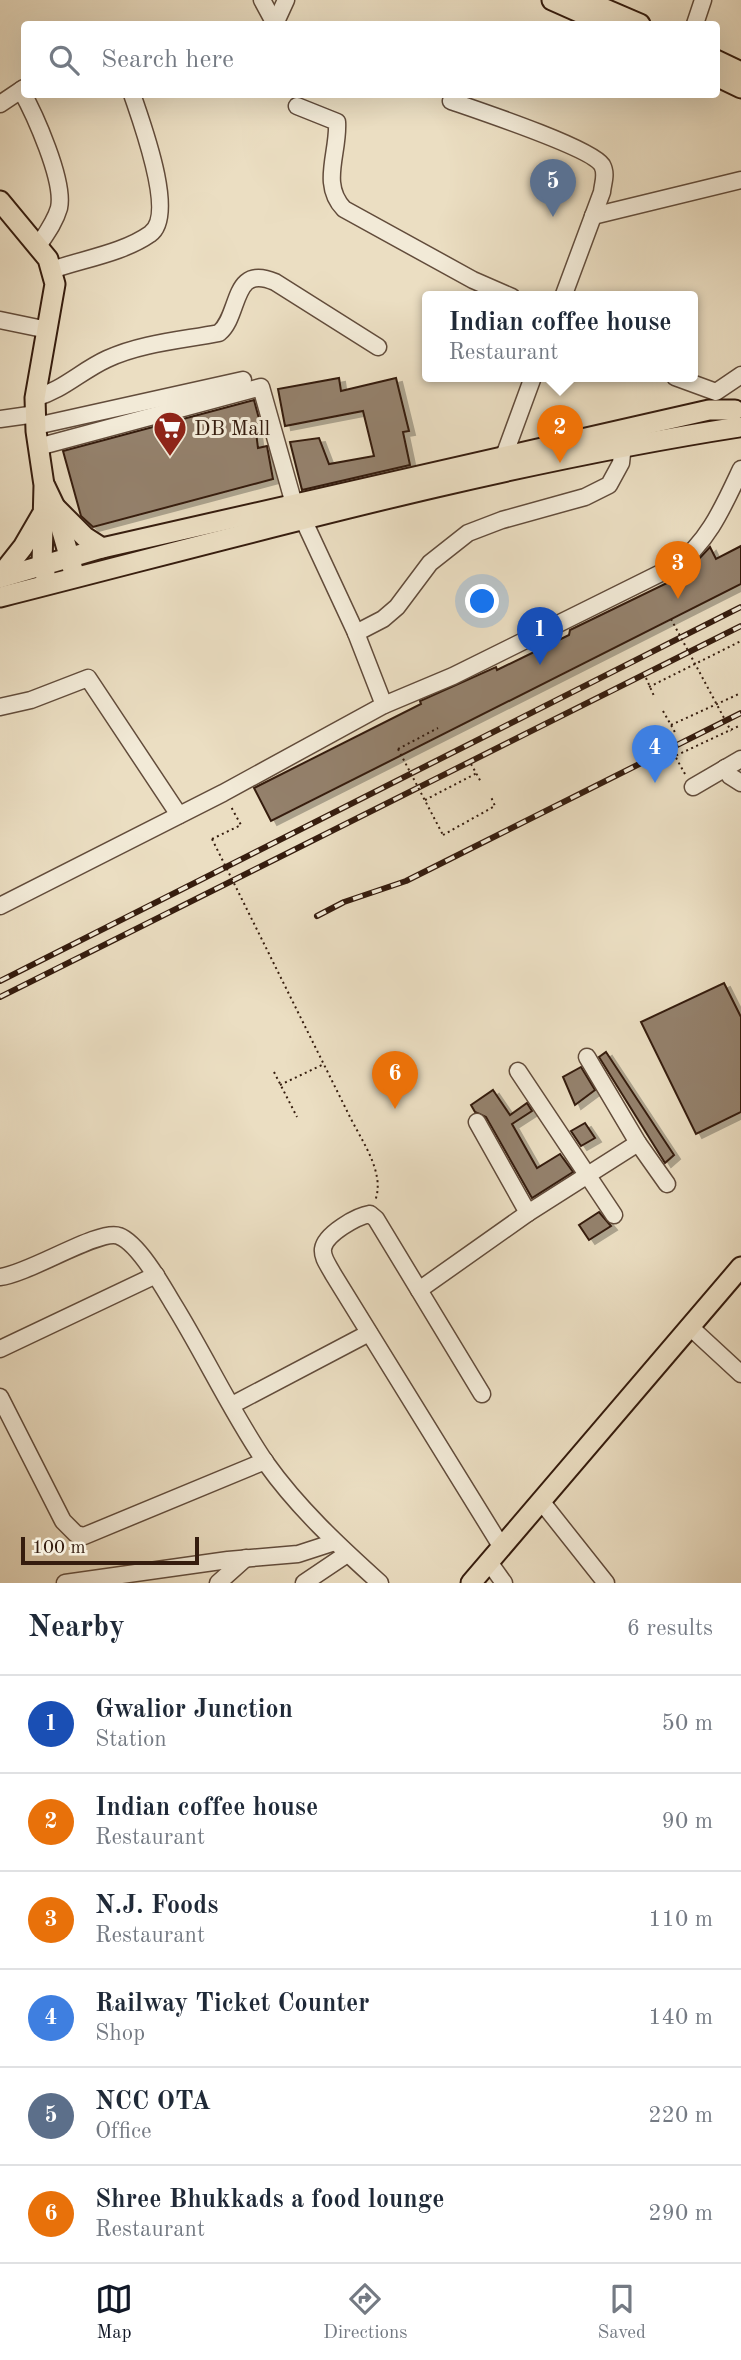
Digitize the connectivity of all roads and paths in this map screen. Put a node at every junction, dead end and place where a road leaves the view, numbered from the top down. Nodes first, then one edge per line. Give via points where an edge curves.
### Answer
1 (262, 0) edge
2 (286, 0) edge
3 (552, 0) edge
4 (584, 0) edge
5 (703, 0) edge
6 (273, 21) edge
7 (276, 21) edge
8 (600, 21) edge
9 (633, 21) edge
10 (696, 21) edge
11 (720, 62) edge
12 (741, 72) edge
13 (720, 78) edge
14 (741, 88) edge
15 (21, 90) edge
16 (27, 98) edge
17 (133, 98) edge
18 (451, 101) dead end
19 (0, 104) edge
20 (297, 106) dead end
21 (741, 180) edge
22 (0, 201) edge
23 (593, 216) junction
24 (38, 246) junction
25 (52, 270) junction
26 (498, 291) edge
27 (565, 291) edge
28 (0, 320) edge
29 (48, 330) junction
30 (378, 347) dead end
31 (741, 375) edge
32 (243, 380) dead end
33 (531, 382) edge
34 (689, 382) edge
35 (35, 412) junction
36 (739, 416) edge
37 (0, 419) edge
38 (623, 445) junction
39 (38, 447) junction
40 (503, 456) junction
41 (741, 469) edge
42 (49, 511) junction
43 (299, 511) junction
44 (103, 548) junction
45 (70, 558) junction
46 (42, 565) junction
47 (0, 577) edge
48 (76, 578) junction
49 (48, 585) junction
50 (0, 597) edge
51 (671, 619) dead end
52 (356, 633) junction
53 (741, 641) edge
54 (695, 664) junction
55 (646, 678) dead end
56 (649, 687) junction
57 (740, 694) edge
58 (654, 696) dead end
59 (1, 701) edge
60 (384, 705) junction
61 (717, 706) junction
62 (663, 711) dead end
63 (671, 725) junction
64 (741, 725) edge
65 (438, 728) dead end
66 (731, 731) junction
67 (676, 734) dead end
68 (741, 759) edge
69 (471, 764) dead end
70 (725, 768) junction
71 (477, 773) junction
72 (481, 782) dead end
73 (741, 783) edge
74 (693, 787) joint
75 (223, 793) junction
76 (491, 797) dead end
77 (425, 800) junction
78 (179, 815) junction
79 (0, 906) edge
80 (587, 1057) dead end
81 (324, 1064) junction
82 (518, 1071) dead end
83 (274, 1072) dead end
84 (280, 1085) junction
85 (297, 1117) dead end
86 (477, 1122) dead end
87 (638, 1143) junction
88 (589, 1175) junction
89 (667, 1184) dead end
90 (528, 1213) junction
91 (370, 1214) junction
92 (614, 1215) dead end
93 (741, 1267) edge
94 (156, 1275) junction
95 (0, 1277) edge
96 (419, 1290) junction
97 (689, 1326) junction
98 (369, 1333) junction
99 (0, 1349) edge
100 (741, 1374) edge
101 (482, 1394) dead end
102 (0, 1397) edge
103 (232, 1405) junction
104 (265, 1461) junction
105 (541, 1501) junction
106 (502, 1546) junction
107 (341, 1548) junction
108 (246, 1558) junction
109 (489, 1563) junction
110 (65, 1583) edge
111 (218, 1583) edge
112 (304, 1583) edge
113 (380, 1583) edge
114 (471, 1583) edge
115 (504, 1583) edge
116 (606, 1583) edge

1 - 6 street
2 - 7 street
3 - 8 main road
4 - 9 main road
5 - 10 street
11 - 12 main road
13 - 14 main road
15 - 19 street
16 - 24 street via 39,123 60,205
17 - 25 street via 158,191 161,218 157,228 114,250
18 - 23 street via 596,158 605,175
20 - 26 street via 337,122 330,179 332,195 344,209
21 - 23 street
22 - 24 main road
23 - 27 street
24 - 25 main road
25 - 29 main road via 55,284
28 - 29 street
29 - 35 main road
30 - 35 street via 275,282 252,279 242,285 227,327 219,333 128,350 85,371
31 - 34 street via 716,392
32 - 35 street
33 - 40 street
35 - 37 street
35 - 39 main road
36 - 38 main road
36 - 40 main road via 709,410
38 - 43 main road
38 - 52 street via 621,463 609,485 585,497 468,533 430,563 397,607
39 - 42 main road
39 - 43 street via 261,387
40 - 43 main road
41 - 60 street via 695,552 675,566 453,676
42 - 44 main road
42 - 45 main road
42 - 46 main road
42 - 47 main road
43 - 44 main road
43 - 48 main road
43 - 52 street
44 - 45 main road
45 - 46 main road
45 - 48 main road
46 - 47 main road
46 - 49 main road
48 - 49 main road
49 - 50 main road
51 - 54 path, bridge
52 - 60 street
53 - 54 path
54 - 56 path
54 - 61 path, bridge
55 - 56 path
56 - 58 path
57 - 61 path
59 - 78 street via 31,700 88,678
60 - 75 street
61 - 63 path
61 - 66 path, bridge
62 - 63 path
63 - 67 path
64 - 66 path
65 - 77 path, bridge via 398,749
66 - 74 path via 675,756
68 - 70 street
69 - 71 path
70 - 73 street
70 - 74 street
71 - 72 path
71 - 77 path
75 - 78 street
75 - 81 path, bridge via 241,825 212,839
76 - 77 path, bridge via 495,806 443,835
78 - 79 street
80 - 87 street
81 - 84 path
81 - 91 path, bridge via 377,1172 378,1194
82 - 88 street
83 - 84 path
84 - 85 path
86 - 90 street
87 - 88 street
87 - 89 street
88 - 90 street
88 - 92 street
90 - 96 street
91 - 96 street
91 - 98 street via 362,1215 323,1246 324,1257
93 - 97 main road
94 - 95 street via 128,1242 118,1235 104,1235 26,1271
94 - 99 street
94 - 103 street
96 - 101 street
97 - 100 street
97 - 105 main road
98 - 103 street
98 - 106 street
102 - 104 street via 63,1521 84,1536
103 - 104 street
104 - 107 street
105 - 106 main road
105 - 116 street
106 - 109 main road
107 - 108 street
107 - 112 street
107 - 113 street
108 - 110 street
108 - 111 street
109 - 114 main road
109 - 115 street

